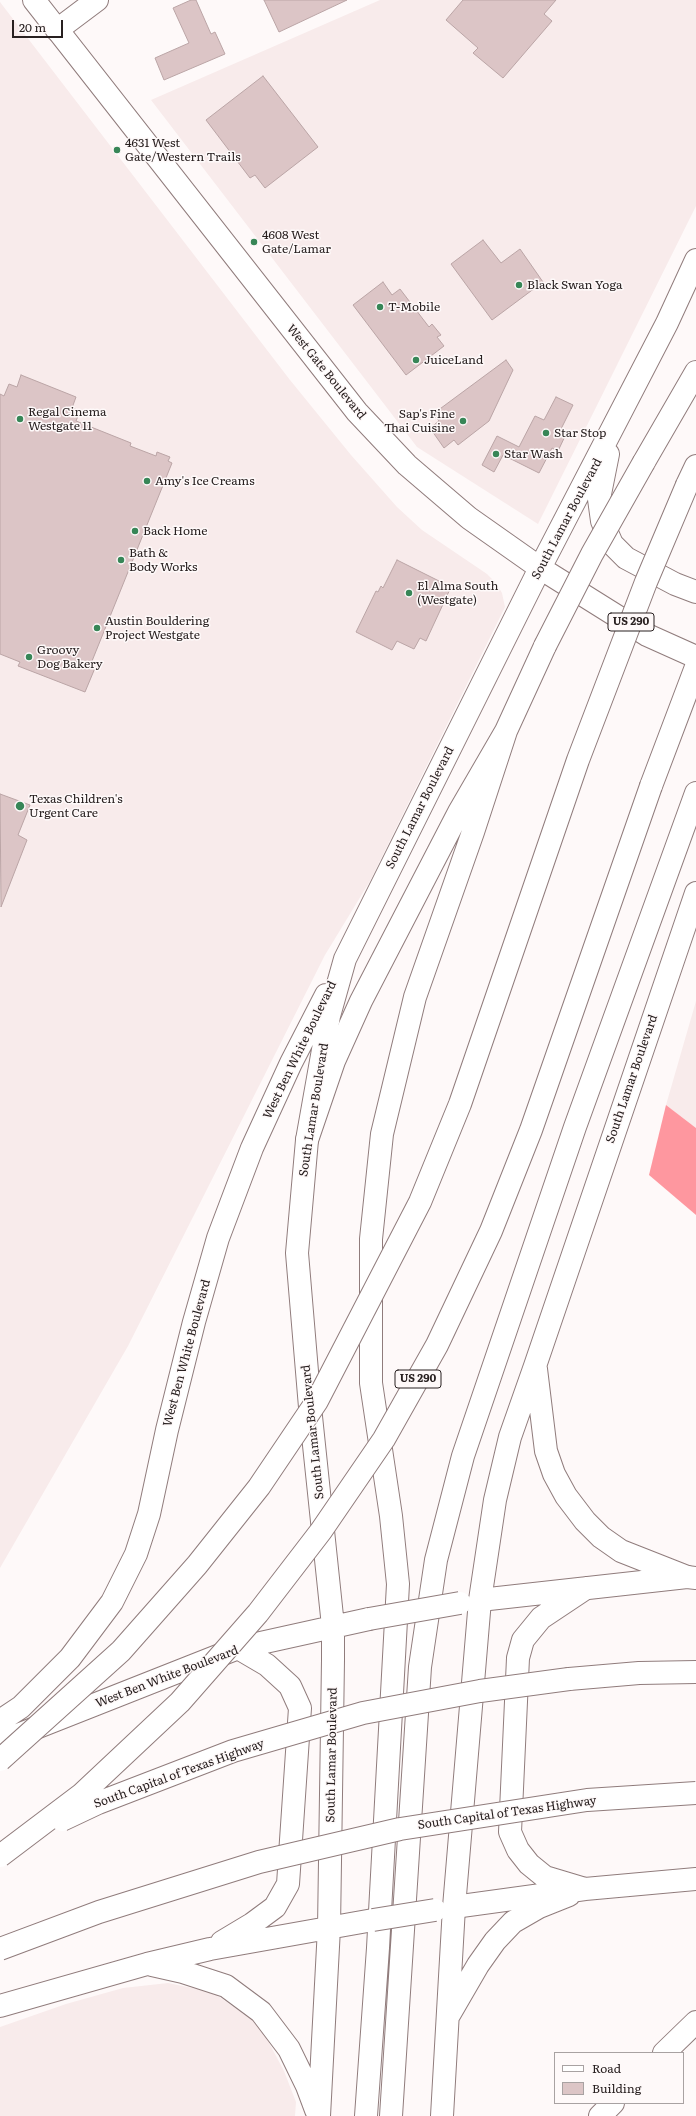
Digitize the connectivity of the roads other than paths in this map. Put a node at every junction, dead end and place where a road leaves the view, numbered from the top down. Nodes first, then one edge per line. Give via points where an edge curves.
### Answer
1 (34, 0) edge
2 (98, 0) edge
3 (57, 30) junction
4 (696, 260) edge
5 (696, 372) edge
6 (613, 430) junction
7 (692, 476) edge
8 (540, 568) junction
9 (696, 592) edge
10 (696, 657) edge
11 (696, 667) edge
12 (506, 731) junction
13 (696, 793) edge
14 (696, 893) edge
15 (345, 959) junction
16 (307, 1140) junction
17 (535, 1366) junction
18 (691, 1578) edge
19 (586, 1588) junction
20 (470, 1602) junction
21 (332, 1626) junction
22 (238, 1648) junction
23 (696, 1672) edge
24 (0, 1721) edge
25 (0, 1742) edge
26 (0, 1760) edge
27 (696, 1793) edge
28 (0, 1848) edge
29 (0, 1856) edge
30 (696, 1879) edge
31 (585, 1889) junction
32 (445, 1909) junction
33 (329, 1928) junction
34 (210, 1948) junction
35 (0, 1949) edge
36 (147, 1964) junction
37 (0, 2006) edge
38 (447, 2020) junction
39 (696, 2022) edge
40 (665, 2052) edge
41 (318, 2116) edge
42 (366, 2116) edge
43 (391, 2116) edge
44 (442, 2116) edge

1 - 3 main road, West Gate Boulevard
2 - 3 main road
3 - 8 main road, West Gate Boulevard via 371,428 407,465 452,505
4 - 6 main road, South Lamar Boulevard
5 - 12 main road, bridge via 592,554 545,646
6 - 8 main road, South Lamar Boulevard
6 - 9 main road via 599,499 602,522 612,544 626,558
7 - 26 main road, US 290, bridge via 646,582 578,760 460,1104 420,1202 317,1401 259,1487 197,1565 121,1651
8 - 10 main road, West Gate Boulevard via 647,635
8 - 15 main road, South Lamar Boulevard
11 - 29 main road, US 290, bridge via 651,786 531,1130 491,1231 437,1346 384,1439 321,1531 258,1613 180,1702 82,1794
12 - 16 main road via 459,812 360,1001 334,1062
12 - 42 main road via 415,997 382,1134 372,1232 371,1383 391,1516 398,1584 379,1940
13 - 43 main road via 575,1127 465,1448 436,1560 420,1666
14 - 17 main road, South Lamar Boulevard
15 - 16 main road, South Lamar Boulevard via 329,1016
15 - 24 main road, West Ben White Boulevard via 291,1063 252,1148 218,1238 166,1430 149,1514 136,1554 112,1602 70,1658 21,1707
16 - 21 main road, South Lamar Boulevard via 297,1253
17 - 18 main road via 546,1451 554,1474 566,1496 601,1537 621,1551
17 - 20 main road, South Lamar Boulevard via 510,1436
18 - 19 main road, West Ben White Boulevard
19 - 20 main road, West Ben White Boulevard
19 - 31 main road via 541,1618 523,1640 518,1658 510,1832 518,1850 529,1864 545,1877
20 - 21 main road, West Ben White Boulevard, bridge
20 - 32 main road, South Lamar Boulevard
21 - 22 main road, West Ben White Boulevard
21 - 33 main road, South Lamar Boulevard
22 - 25 main road, West Ben White Boulevard
22 - 34 main road via 267,1665 290,1686 300,1708 288,1884 275,1907 252,1924
23 - 28 main road, South Capital of Texas Highway, bridge via 569,1679 480,1691 363,1713 233,1751 98,1803
27 - 35 main road, South Capital of Texas Highway, bridge via 587,1800 400,1829 259,1862 99,1912
30 - 31 main road
31 - 32 main road
31 - 38 main road via 539,1907 513,1922 478,1965
32 - 33 main road, bridge
32 - 38 main road, South Lamar Boulevard
33 - 34 main road
33 - 41 main road, South Lamar Boulevard
34 - 36 main road
36 - 37 main road
36 - 41 main road via 226,1986 261,2012 289,2049
38 - 44 main road, South Lamar Boulevard
39 - 40 main road

